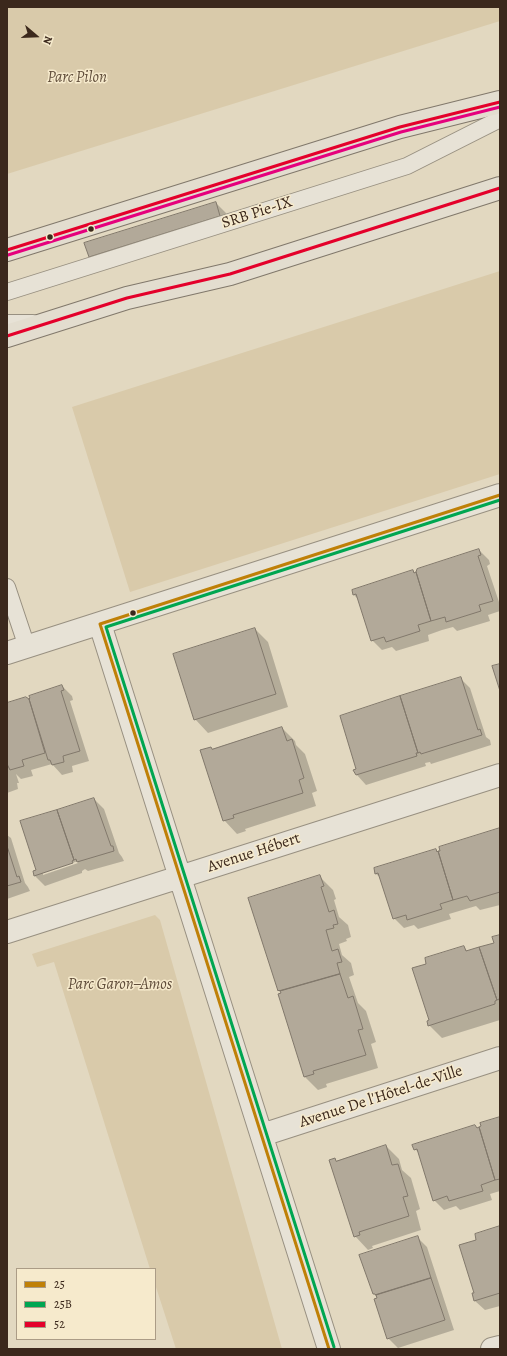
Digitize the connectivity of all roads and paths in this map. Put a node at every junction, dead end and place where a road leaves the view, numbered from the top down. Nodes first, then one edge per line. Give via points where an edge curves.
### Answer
1 (500, 102) edge
2 (500, 119) edge
3 (500, 188) edge
4 (7, 250) edge
5 (7, 292) edge
6 (7, 322) edge
7 (47, 323) junction
8 (7, 336) edge
9 (500, 495) edge
10 (8, 594) edge
11 (100, 624) junction
12 (17, 650) edge
13 (500, 775) edge
14 (180, 877) junction
15 (7, 932) edge
16 (500, 1058) edge
17 (262, 1135) junction
18 (500, 1346) edge
19 (330, 1349) edge
20 (492, 1349) edge

1 - 4 main road via 400,127
2 - 5 lane, SRB Pie-IX via 407,166
3 - 7 main road via 230,274 127,298
6 - 7 lane
7 - 8 main road
9 - 11 street
10 - 12 lane
11 - 12 street
11 - 14 street
13 - 14 street, Avenue Hébert
14 - 15 street, Avenue Hébert
14 - 17 street
16 - 17 street, Avenue De l'Hôtel-de-Ville
17 - 19 street
18 - 20 street

